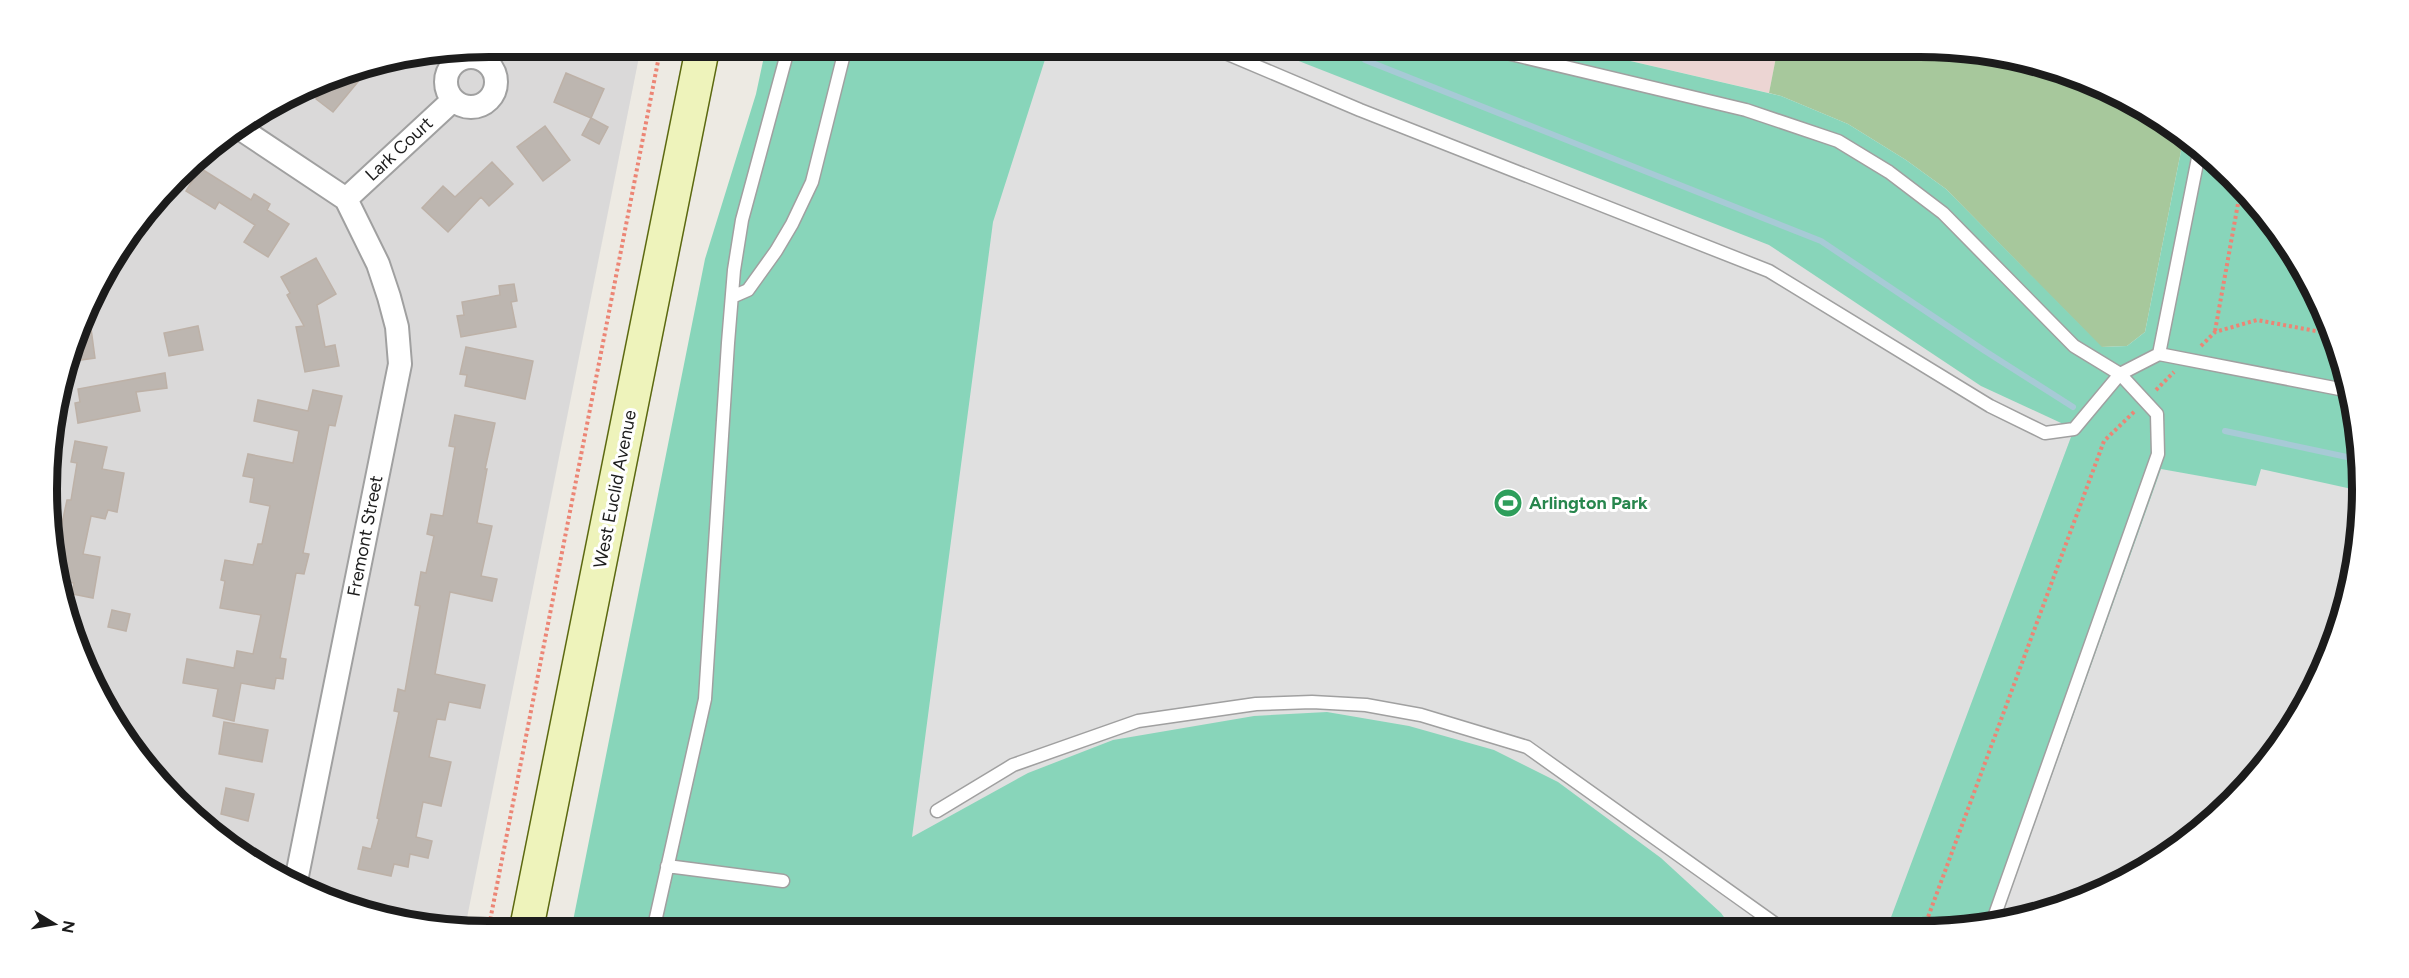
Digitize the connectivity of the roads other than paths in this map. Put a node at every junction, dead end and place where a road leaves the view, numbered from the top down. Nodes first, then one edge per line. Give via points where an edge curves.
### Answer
1 (480, 57) edge
2 (701, 57) edge
3 (786, 57) edge
4 (843, 57) edge
5 (1246, 57) edge
6 (1523, 57) edge
7 (463, 58) edge
8 (453, 100) junction
9 (246, 132) edge
10 (2198, 158) edge
11 (346, 199) junction
12 (732, 297) junction
13 (2158, 354) junction
14 (2120, 374) junction
15 (2340, 389) edge
16 (937, 811) dead end
17 (667, 866) junction
18 (297, 876) edge
19 (783, 881) dead end
20 (1995, 914) edge
21 (528, 921) edge
22 (655, 921) edge
23 (1771, 921) edge

1 - 8 street via 493,69 497,85 494,93 483,105 475,107
2 - 21 main road, West Euclid Avenue
3 - 12 lane via 742,220
4 - 12 lane via 812,182 776,251 748,290
5 - 14 lane via 1360,110 1769,271 1990,406 2045,433 2074,429
6 - 14 lane via 1746,110 1838,141 1889,172 1943,213 2074,346
7 - 8 street via 450,68 446,84
8 - 11 street, Lark Court
9 - 11 street
10 - 13 lane
11 - 18 street, Fremont Street via 378,264 389,297 397,327 400,364
12 - 17 lane via 705,699
13 - 14 lane
13 - 15 lane
14 - 20 lane via 2157,414 2158,454
16 - 23 lane via 1013,765 1138,721 1256,704 1366,705 1421,715 1527,747
17 - 19 lane
17 - 22 lane

